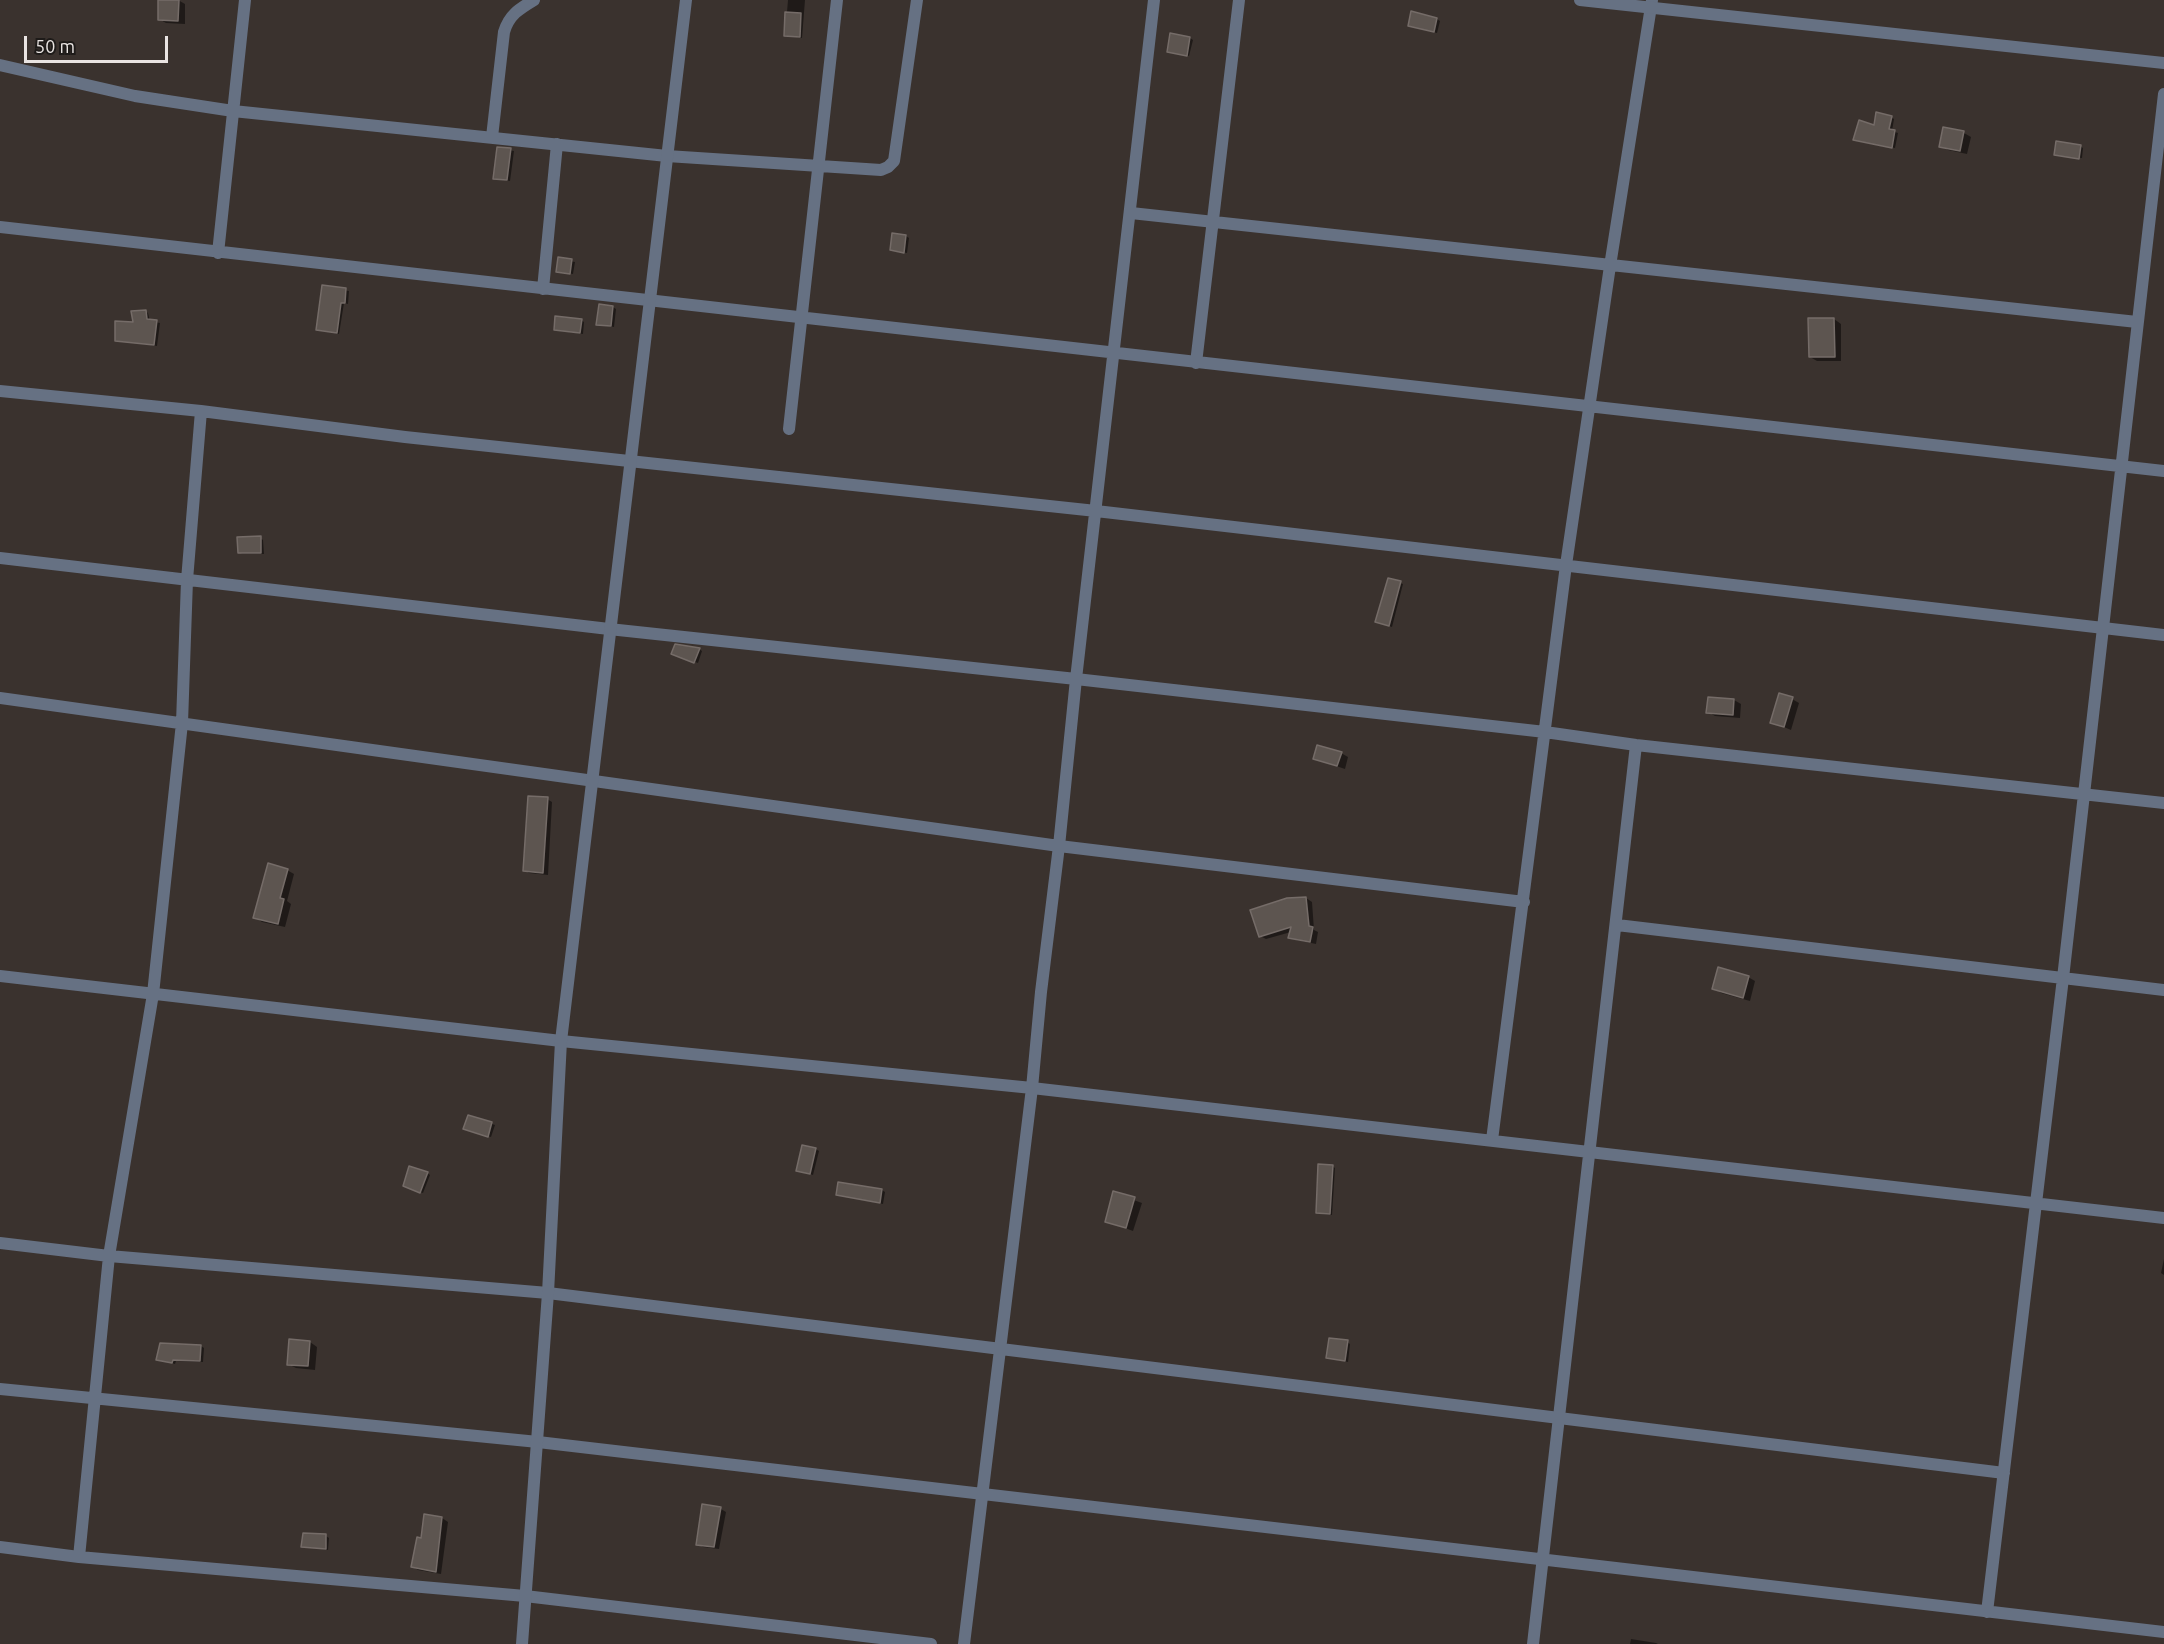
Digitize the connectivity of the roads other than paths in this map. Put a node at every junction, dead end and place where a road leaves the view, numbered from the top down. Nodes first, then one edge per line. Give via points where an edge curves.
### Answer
1 (245, 0) edge
2 (534, 0) edge
3 (686, 0) edge
4 (837, 0) edge
5 (916, 0) edge
6 (1154, 0) edge
7 (1239, 0) edge
8 (1580, 0) edge
9 (1652, 4) edge
10 (2164, 63) edge
11 (0, 65) edge
12 (2164, 94) edge
13 (233, 111) junction
14 (492, 137) junction
15 (557, 144) junction
16 (667, 156) junction
17 (817, 167) junction
18 (1131, 213) junction
19 (1212, 223) junction
20 (0, 227) edge
21 (218, 253) junction
22 (1610, 266) junction
23 (543, 289) junction
24 (649, 301) junction
25 (800, 317) junction
26 (2137, 322) junction
27 (1114, 353) junction
28 (1196, 363) junction
29 (0, 391) edge
30 (1590, 406) junction
31 (201, 411) junction
32 (789, 429) dead end
33 (630, 460) junction
34 (2120, 466) junction
35 (2164, 471) edge
36 (1096, 511) junction
37 (0, 558) edge
38 (1566, 565) junction
39 (187, 580) junction
40 (2102, 628) junction
41 (609, 629) junction
42 (2164, 635) edge
43 (1076, 679) junction
44 (0, 698) edge
45 (182, 723) junction
46 (1545, 732) junction
47 (1636, 745) junction
48 (592, 780) junction
49 (2084, 794) junction
50 (2164, 803) edge
51 (1059, 846) junction
52 (1524, 902) junction
53 (1617, 925) junction
54 (0, 976) edge
55 (2062, 978) junction
56 (2164, 990) edge
57 (153, 994) junction
58 (561, 1041) junction
59 (1032, 1088) junction
60 (1492, 1140) junction
61 (1589, 1152) junction
62 (2035, 1204) junction
63 (2164, 1218) edge
64 (0, 1243) edge
65 (109, 1256) junction
66 (548, 1293) junction
67 (1000, 1350) junction
68 (0, 1389) edge
69 (93, 1399) junction
70 (1560, 1419) junction
71 (538, 1442) junction
72 (2004, 1473) junction
73 (983, 1495) junction
74 (0, 1547) edge
75 (80, 1557) junction
76 (1542, 1560) junction
77 (525, 1596) junction
78 (1987, 1612) junction
79 (2164, 1632) edge
80 (522, 1644) edge
81 (931, 1644) edge
82 (964, 1644) edge
83 (1533, 1644) edge

1 - 13 street
2 - 14 street via 507,20
3 - 16 street
4 - 17 street
5 - 17 street via 894,161 881,170
6 - 18 street
7 - 19 street
8 - 9 street
9 - 10 street
9 - 22 street
11 - 13 street via 135,96
12 - 26 street
13 - 14 street
13 - 21 street
14 - 15 street
15 - 16 street
15 - 23 street
16 - 17 street
16 - 24 street
17 - 25 street
18 - 19 street
18 - 27 street
19 - 22 street
19 - 28 street
20 - 21 street
21 - 23 street
22 - 26 street
22 - 30 street
23 - 24 street
24 - 25 street
24 - 33 street
25 - 27 street
25 - 32 street
26 - 34 street
27 - 28 street
27 - 36 street
28 - 30 street
29 - 31 street
30 - 34 street
30 - 38 street
31 - 33 street
31 - 39 street
33 - 36 street
33 - 41 street
34 - 35 street
34 - 40 street
36 - 38 street
36 - 43 street
37 - 39 street
38 - 40 street
38 - 46 street
39 - 41 street
39 - 45 street
40 - 42 street
40 - 49 street
41 - 43 street
41 - 48 street
43 - 46 street
43 - 51 street
44 - 45 street
45 - 48 street
45 - 57 street
46 - 47 street
46 - 52 street
47 - 49 street
47 - 53 street
48 - 51 street
48 - 58 street
49 - 50 street
49 - 55 street
51 - 52 street
51 - 59 street
52 - 60 street
53 - 55 street
53 - 61 street
54 - 57 street
55 - 56 street
55 - 62 street
57 - 58 street
57 - 65 street
58 - 59 street
58 - 66 street
59 - 60 street
59 - 67 street
60 - 61 street
61 - 62 street
61 - 70 street
62 - 63 street
62 - 72 street
64 - 65 street
65 - 66 street
65 - 69 street
66 - 67 street
66 - 71 street
67 - 70 street
67 - 73 street
68 - 69 street
69 - 71 street
69 - 75 street
70 - 72 street
70 - 76 street
71 - 73 street
71 - 77 street
72 - 78 street
73 - 76 street
73 - 82 street
74 - 75 street
75 - 77 street
76 - 78 street
76 - 83 street
77 - 80 street
77 - 81 street
78 - 79 street

